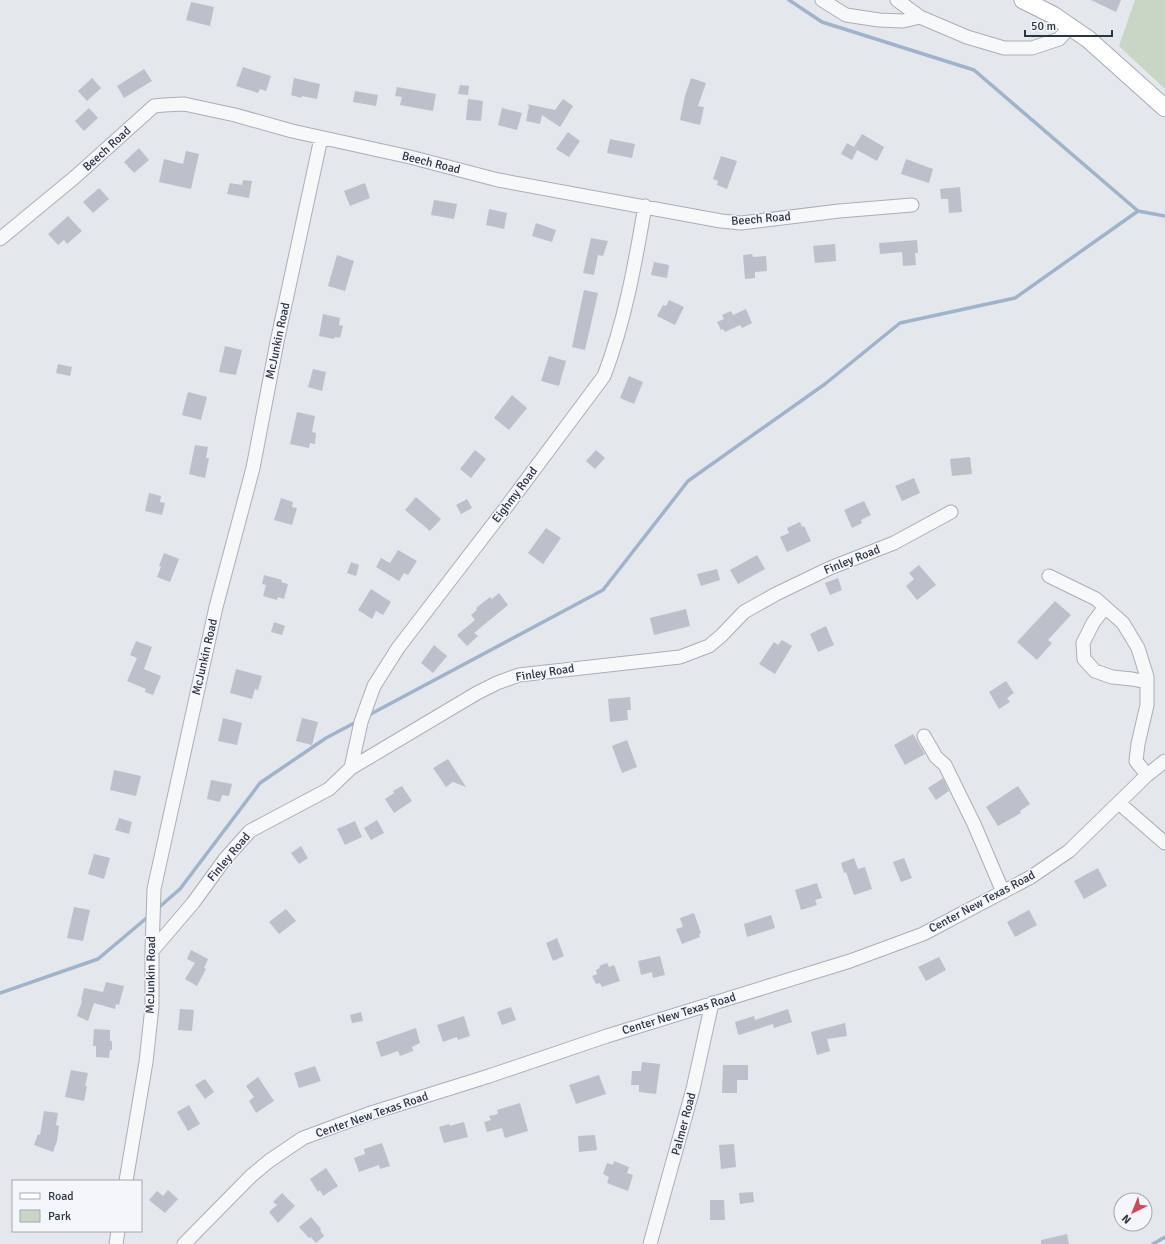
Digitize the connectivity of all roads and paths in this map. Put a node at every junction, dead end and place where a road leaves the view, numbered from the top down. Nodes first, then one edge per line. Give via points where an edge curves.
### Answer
1 (822, 0) edge
2 (897, 0) edge
3 (1023, 0) edge
4 (920, 17) junction
5 (1070, 26) junction
6 (1165, 108) edge
7 (321, 138) junction
8 (912, 205) dead end
9 (645, 206) junction
10 (0, 239) edge
11 (951, 512) dead end
12 (1049, 576) dead end
13 (1105, 607) junction
14 (1147, 682) junction
15 (924, 736) dead end
16 (1165, 761) edge
17 (351, 768) junction
18 (1147, 775) junction
19 (1119, 803) junction
20 (1165, 843) edge
21 (1003, 892) junction
22 (152, 951) junction
23 (712, 1003) junction
24 (126, 1180) edge
25 (118, 1232) edge
26 (116, 1244) edge
27 (184, 1244) edge
28 (650, 1244) edge

1 - 4 street via 846,15 903,21
2 - 4 street
3 - 5 main road
4 - 5 street via 967,37 1004,48 1032,48 1059,39
5 - 6 main road
7 - 9 street, Beech Road via 410,157 498,180
7 - 10 street, Beech Road via 184,104 154,106 75,177
7 - 22 street, McJunkin Road via 253,468 216,607 154,889
8 - 9 street, Beech Road via 741,223
9 - 17 street, Eighmy Road via 625,311 604,376 398,648 374,686 361,722
11 - 17 street, Finley Road via 894,543 830,568 744,612 709,646 680,657 519,675 477,693
12 - 13 street via 1096,599
13 - 14 street via 1123,623 1138,648
13 - 14 street via 1083,642 1084,659 1095,671 1112,677
14 - 18 street via 1147,705 1136,761
15 - 21 street via 936,757 945,766 974,824
16 - 18 street, Center New Texas Road
17 - 22 street, Finley Road via 329,790 250,831
18 - 19 street, Center New Texas Road
19 - 20 street
19 - 21 street, Center New Texas Road via 1069,851 1031,877
21 - 23 street, Center New Texas Road via 922,934 850,961
22 - 24 street, McJunkin Road via 152,1007 146,1062
23 - 27 street, Center New Texas Road via 368,1114 303,1138 251,1176
23 - 28 street, Palmer Road via 693,1089
25 - 26 street

